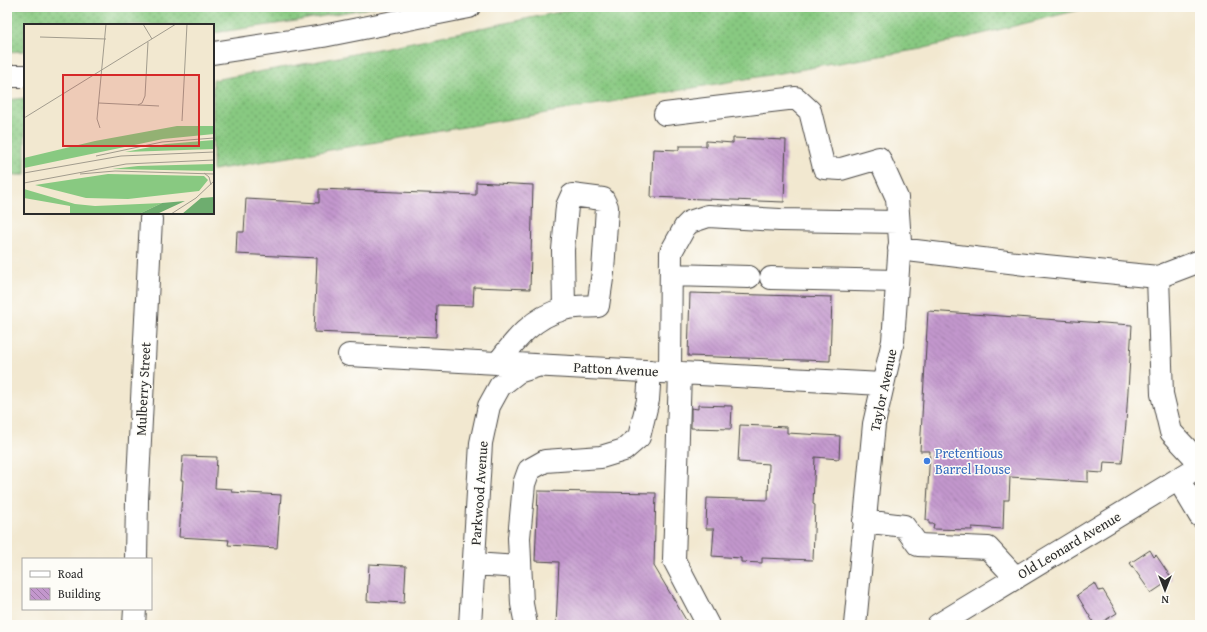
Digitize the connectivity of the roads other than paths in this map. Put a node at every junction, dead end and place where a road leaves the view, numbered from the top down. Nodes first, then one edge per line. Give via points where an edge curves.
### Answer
1 (469, 7) edge
2 (214, 53) edge
3 (7, 76) edge
4 (24, 76) edge
5 (665, 114) dead end
6 (151, 219) dead end
7 (898, 222) junction
8 (899, 249) junction
9 (1200, 261) edge
10 (671, 275) junction
11 (749, 277) dead end
12 (1158, 277) junction
13 (771, 278) dead end
14 (897, 282) junction
15 (564, 308) junction
16 (349, 355) dead end
17 (498, 363) junction
18 (540, 365) junction
19 (667, 372) junction
20 (882, 384) junction
21 (1200, 464) edge
22 (1178, 479) junction
23 (1200, 516) edge
24 (864, 521) junction
25 (136, 558) edge
26 (474, 564) junction
27 (520, 567) junction
28 (1016, 578) junction
29 (135, 610) edge
30 (134, 625) edge
31 (470, 625) edge
32 (526, 625) edge
33 (708, 625) edge
34 (855, 625) edge
35 (938, 625) edge

1 - 2 main road via 323,36
3 - 4 main road
5 - 7 main road, Taylor Avenue via 796,98 810,111 824,168 841,169 879,158 897,198
6 - 25 main road, Mulberry Street
7 - 8 main road, Taylor Avenue
7 - 10 main road via 708,216 690,222 685,227 671,252
8 - 12 main road
8 - 14 main road, Taylor Avenue
9 - 12 main road
10 - 11 main road
10 - 19 main road
12 - 21 main road via 1162,394 1171,432
13 - 14 main road
14 - 20 main road, Taylor Avenue via 893,341
15 - 15 main road via 598,306 607,207 603,199 572,195 567,206 563,250
15 - 17 main road via 541,317 516,338
16 - 17 main road, Patton Avenue
17 - 18 main road, Patton Avenue
18 - 19 main road, Patton Avenue
18 - 26 main road, Parkwood Avenue via 518,372 500,386 489,406 481,443
19 - 20 main road, Patton Avenue
19 - 27 main road via 648,400 639,437 624,450 601,457 545,461 529,470 524,484 519,538
19 - 33 main road via 674,560
20 - 24 main road, Taylor Avenue via 874,424
21 - 22 main road, Old Leonard Avenue
22 - 23 main road
22 - 28 main road, Old Leonard Avenue
24 - 28 main road via 904,526 918,545 988,548
24 - 34 main road, Taylor Avenue
26 - 27 main road
26 - 31 main road, Parkwood Avenue
27 - 32 main road
28 - 35 main road, Old Leonard Avenue
29 - 30 main road

